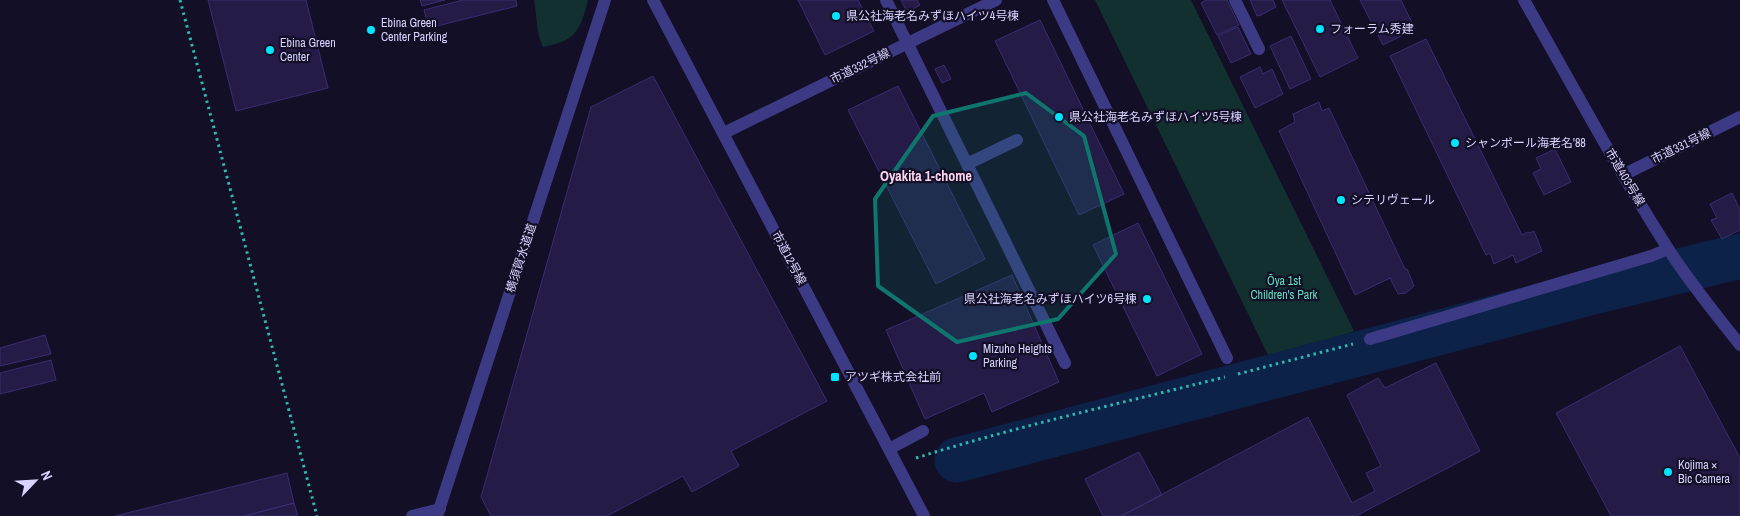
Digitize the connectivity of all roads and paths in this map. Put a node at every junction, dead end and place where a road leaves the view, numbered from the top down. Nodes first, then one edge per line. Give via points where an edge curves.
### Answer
1 (180, 0) edge
2 (605, 0) edge
3 (653, 0) edge
4 (886, 0) edge
5 (996, 0) edge
6 (1053, 0) edge
7 (1235, 0) edge
8 (1524, 0) edge
9 (908, 43) junction
10 (1259, 49) dead end
11 (1740, 117) edge
12 (724, 133) junction
13 (1017, 140) dead end
14 (967, 164) junction
15 (1623, 176) junction
16 (1671, 254) junction
17 (1370, 339) joint
18 (1740, 345) edge
19 (1227, 358) dead end
20 (1065, 363) dead end
21 (922, 431) dead end
22 (888, 449) junction
23 (913, 459) dead end
24 (439, 512) edge
25 (317, 516) edge
26 (412, 516) edge
27 (924, 516) edge

1 - 25 path
2 - 24 street, 横須賀水道道
3 - 12 street, 市道12号線
4 - 9 street
5 - 9 street, 市道332号線
6 - 19 street
7 - 10 street
8 - 15 street, 市道403号線
9 - 12 street, 市道332号線
9 - 14 street
11 - 15 street, 市道331号線
12 - 22 street, 市道12号線
13 - 14 street
14 - 20 street
15 - 16 street, 市道403号線
16 - 17 street via 1651,256
16 - 18 street, 市道403号線
17 - 23 path
21 - 22 street
22 - 27 street, 市道12号線
24 - 26 street

